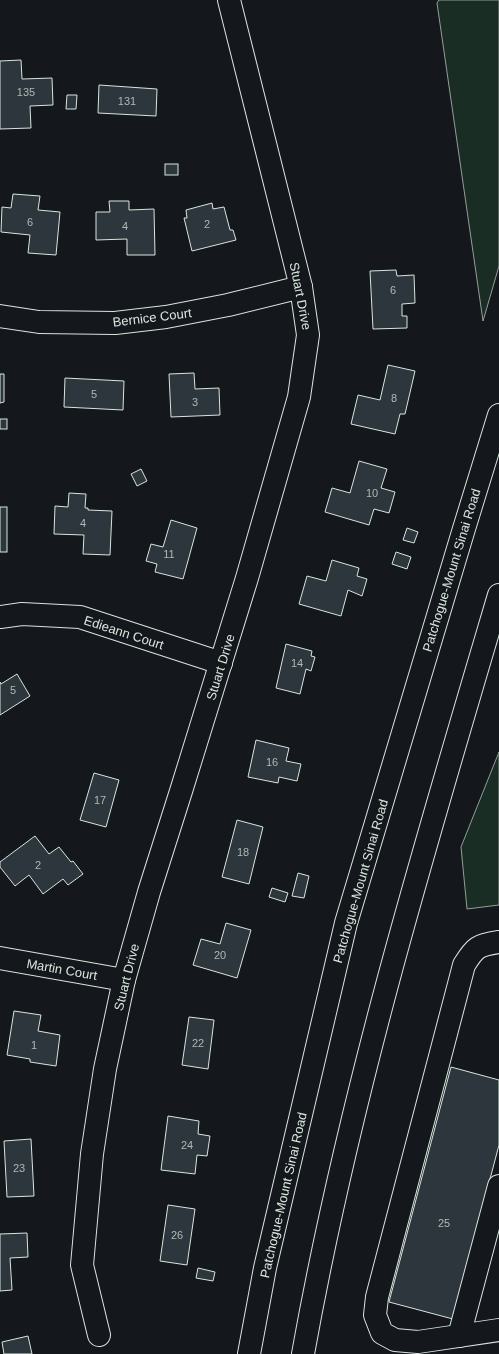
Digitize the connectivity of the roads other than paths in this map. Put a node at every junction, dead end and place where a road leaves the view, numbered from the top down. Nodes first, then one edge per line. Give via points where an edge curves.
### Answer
1 (229, 0) edge
2 (301, 287) junction
3 (0, 316) edge
4 (499, 415) edge
5 (499, 595) edge
6 (0, 617) edge
7 (221, 663) junction
8 (499, 942) edge
9 (0, 958) edge
10 (124, 980) junction
11 (498, 1191) edge
12 (499, 1330) edge
13 (98, 1335) dead end
14 (459, 1336) junction
15 (249, 1354) edge
16 (304, 1354) edge

1 - 2 main road, Stuart Drive
2 - 3 main road, Bernice Court via 228,306 115,323 40,322
2 - 7 main road, Stuart Drive via 308,335 300,397
4 - 15 main road, Patchogue-Mount Sinai Road via 346,923 265,1268
5 - 16 main road via 410,901 349,1134 316,1282
6 - 7 main road, Edieann Court via 22,614 80,617
7 - 10 main road, Stuart Drive via 148,892
8 - 14 main road via 487,943 473,950 464,965 377,1297 375,1315 382,1333 395,1340 418,1342
9 - 10 main road, Martin Court
10 - 13 main road, Stuart Drive via 105,1069 92,1154 82,1265
11 - 14 main road
12 - 14 main road

